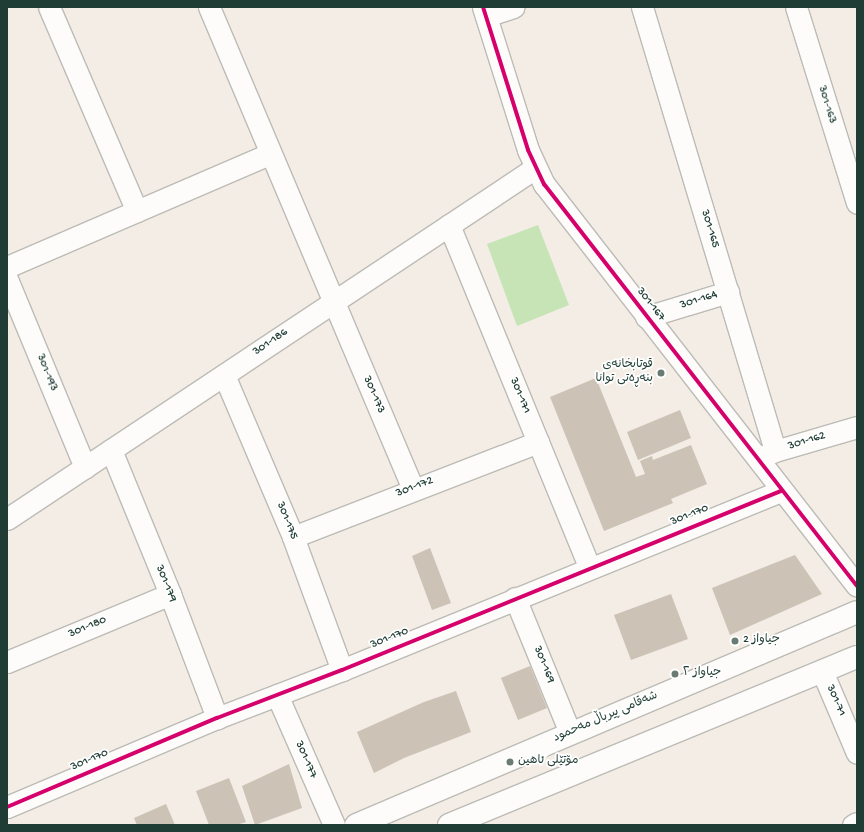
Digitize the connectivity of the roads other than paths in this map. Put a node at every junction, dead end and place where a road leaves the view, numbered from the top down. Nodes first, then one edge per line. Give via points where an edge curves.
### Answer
1 (49, 7) edge
2 (209, 7) edge
3 (514, 7) edge
4 (642, 7) edge
5 (796, 7) edge
6 (485, 11) edge
7 (270, 154) junction
8 (535, 168) junction
9 (857, 203) edge
10 (137, 211) junction
11 (449, 225) junction
12 (7, 267) edge
13 (7, 279) edge
14 (728, 292) junction
15 (333, 302) junction
16 (646, 317) junction
17 (224, 374) junction
18 (857, 427) edge
19 (538, 442) junction
20 (111, 450) junction
21 (766, 455) junction
22 (85, 467) junction
23 (413, 489) junction
24 (782, 490) junction
25 (7, 519) edge
26 (293, 537) junction
27 (589, 567) junction
28 (857, 586) edge
29 (170, 594) junction
30 (515, 598) junction
31 (857, 612) edge
32 (857, 657) edge
33 (7, 662) edge
34 (342, 670) junction
35 (822, 671) junction
36 (277, 694) junction
37 (217, 718) junction
38 (570, 733) junction
39 (857, 753) edge
40 (7, 807) edge
41 (857, 823) edge
42 (334, 825) edge
43 (356, 825) edge
44 (449, 825) edge
45 (853, 825) edge

1 - 10 street
2 - 7 street, 301-173
3 - 6 street
4 - 14 street, 301-165
5 - 9 street, 301-163
6 - 8 street, 301-167
7 - 10 street
7 - 15 street, 301-173
8 - 11 street, 301-186
8 - 16 street, 301-167 via 551,193
10 - 12 street
11 - 15 street, 301-186
11 - 19 street, 301-171
13 - 22 street, 301-193
14 - 16 street, 301-164
14 - 21 street, 301-165
15 - 17 street, 301-186
15 - 23 street, 301-173
16 - 21 street, 301-167
17 - 20 street, 301-186
17 - 26 street, 301-175
18 - 21 street, 301-162
19 - 23 street, 301-172
19 - 27 street, 301-171
20 - 22 street, 301-186
20 - 29 street, 301-179
21 - 24 street, 301-167
22 - 25 street, 301-186
23 - 26 street, 301-172
24 - 27 street, 301-170
24 - 28 street, 301-167
26 - 34 street, 301-175
27 - 30 street, 301-170
29 - 33 street, 301-180
29 - 37 street, 301-179
30 - 34 street, 301-170
30 - 38 street, 301-169
31 - 38 main road, شەقامی پیرباڵ مەحمود
32 - 35 main road
34 - 36 street, 301-170
35 - 39 street, 301-71
35 - 44 main road
36 - 37 street, 301-170
36 - 42 street, 301-177
37 - 40 street, 301-170
38 - 43 main road, شەقامی پیرباڵ مەحمود
41 - 45 street

